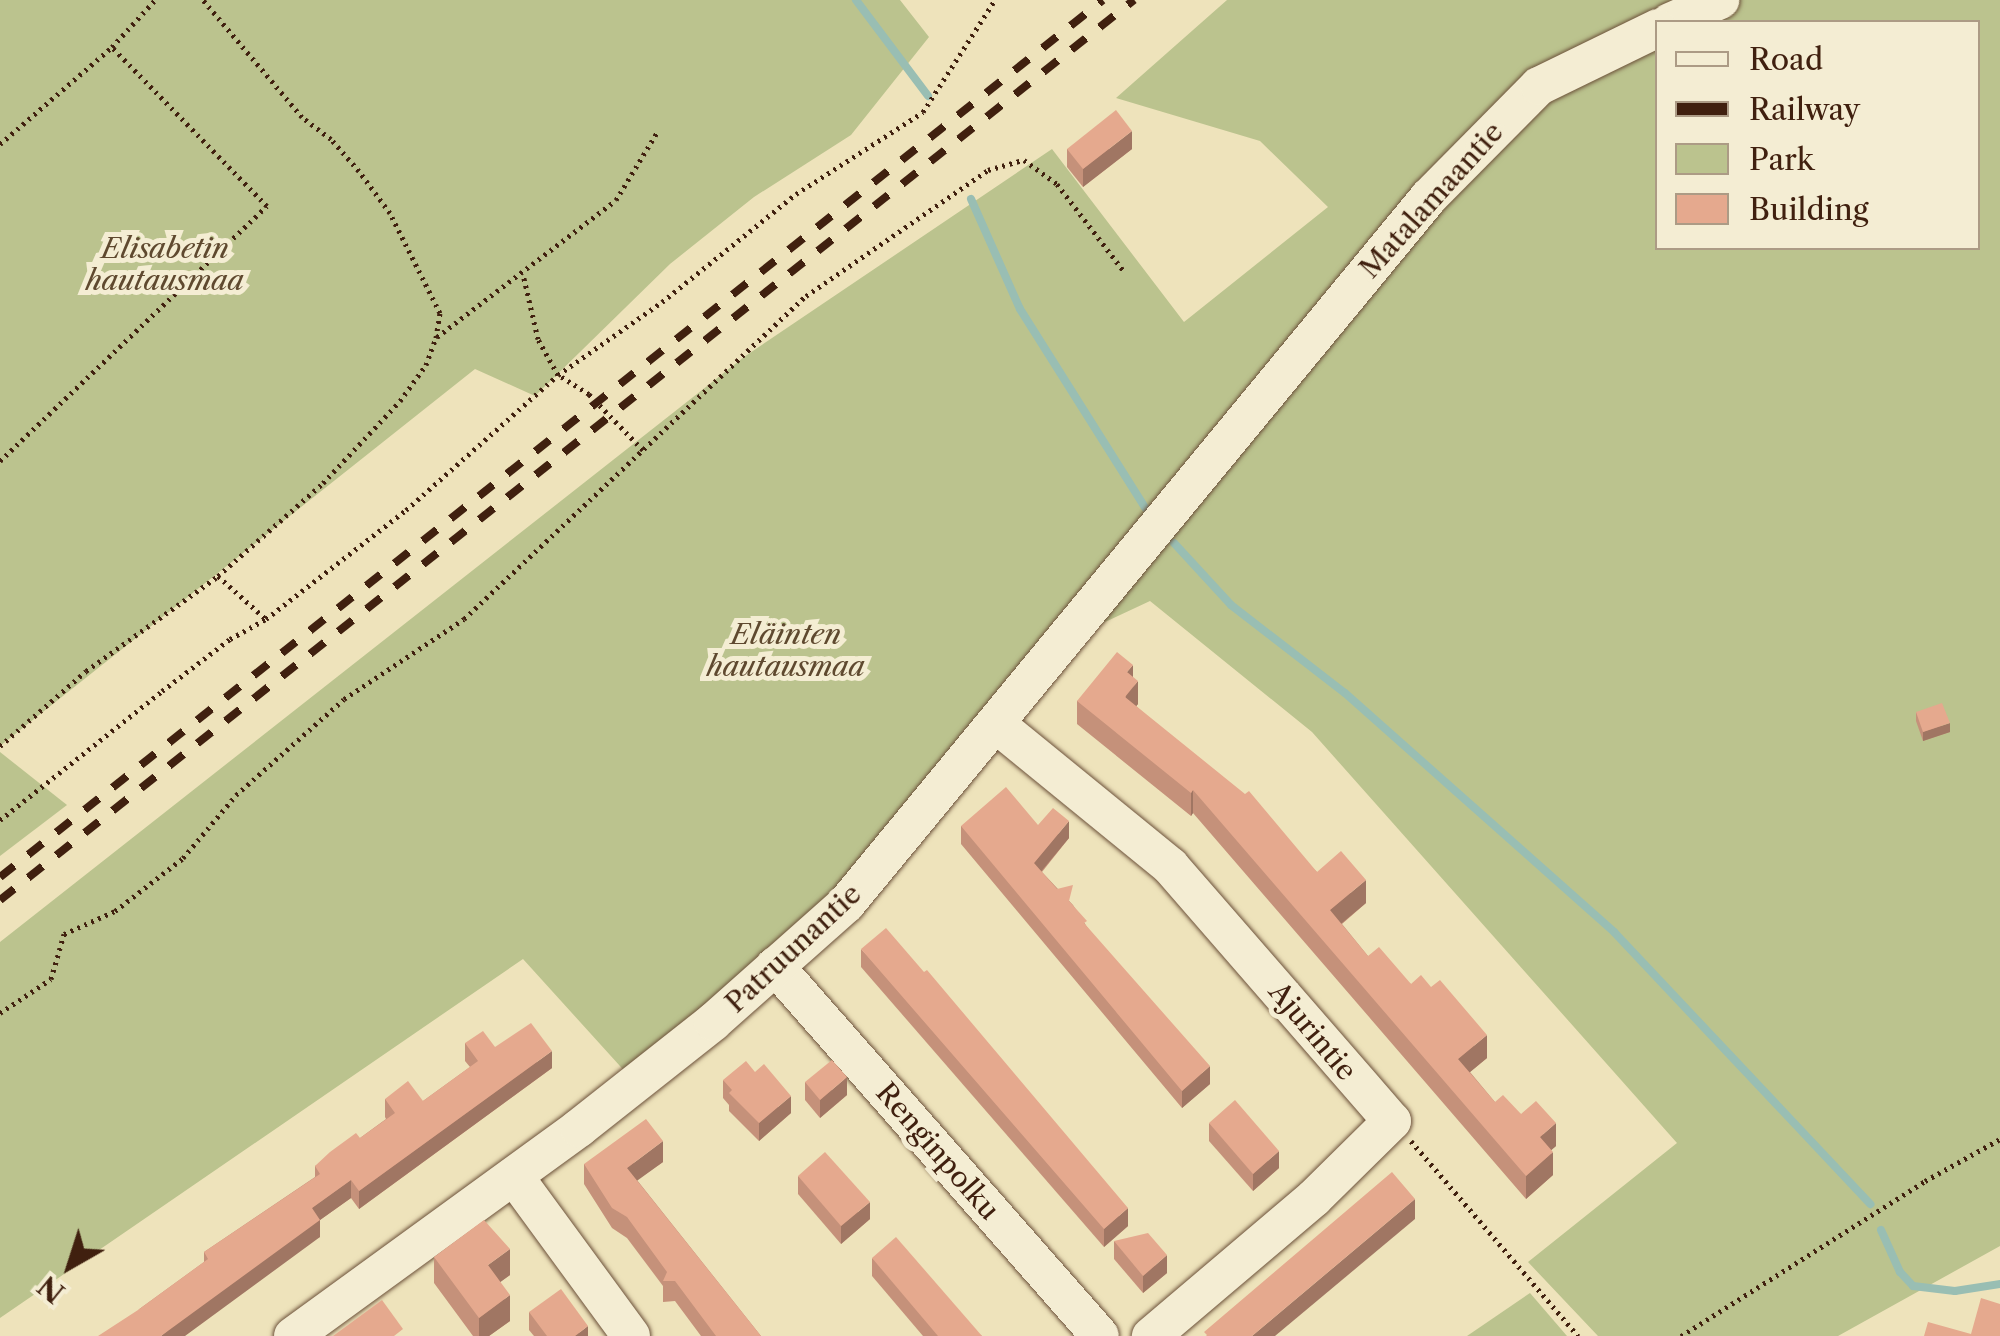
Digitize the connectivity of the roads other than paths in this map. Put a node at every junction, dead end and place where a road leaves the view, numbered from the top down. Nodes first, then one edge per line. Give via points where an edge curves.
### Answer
1 (1720, 0) edge
2 (1675, 20) edge
3 (1655, 29) edge
4 (1242, 420) joint
5 (996, 724) junction
6 (776, 966) junction
7 (514, 1176) junction
8 (293, 1336) edge
9 (631, 1336) edge
10 (1100, 1336) edge
11 (1151, 1336) edge

1 - 2 street
3 - 4 street, Matalamaantie via 1538,86 1493,128
4 - 5 street, Patruunantie
5 - 6 street, Patruunantie via 846,904
5 - 11 street, Ajurintie via 1170,866 1392,1121 1314,1198
6 - 7 street, Patruunantie
6 - 10 street, Renginpolku
7 - 8 street, Patruunantie
7 - 9 street

